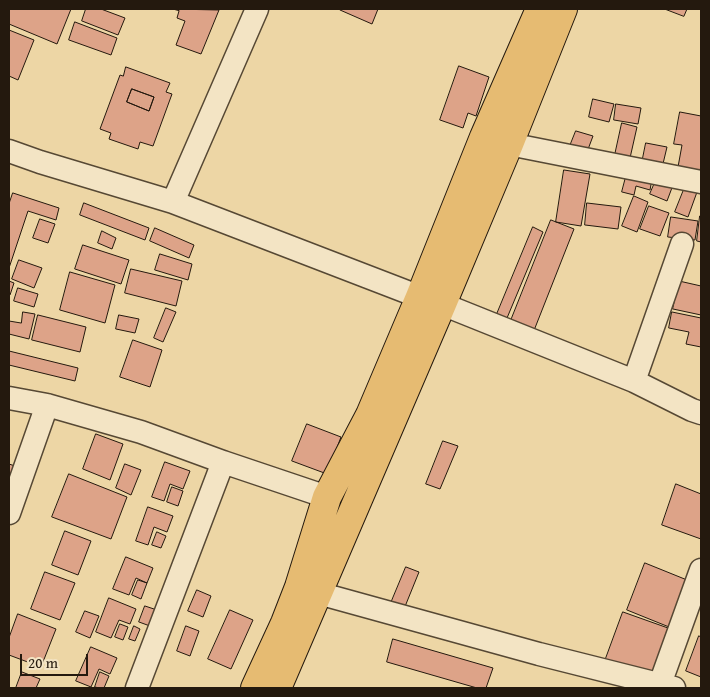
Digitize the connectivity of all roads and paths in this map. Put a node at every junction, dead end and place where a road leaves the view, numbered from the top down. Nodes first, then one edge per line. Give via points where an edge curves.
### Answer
1 (257, 9) edge
2 (540, 9) edge
3 (563, 9) edge
4 (509, 144) junction
5 (9, 151) edge
6 (701, 182) edge
7 (173, 202) junction
8 (682, 244) dead end
9 (431, 301) junction
10 (634, 381) junction
11 (9, 398) edge
12 (48, 405) junction
13 (701, 413) edge
14 (223, 462) junction
15 (327, 497) junction
16 (9, 514) edge
17 (701, 570) edge
18 (318, 593) junction
19 (667, 686) edge
20 (137, 688) edge
21 (255, 688) edge
22 (277, 688) edge

1 - 7 street
2 - 9 main road via 484,137
3 - 4 main road
4 - 6 street
4 - 9 main road
5 - 7 street
7 - 9 street
8 - 10 street
9 - 10 street
9 - 15 main road
9 - 18 main road
10 - 13 street
11 - 12 street
12 - 14 street via 141,432
12 - 16 street
14 - 15 street
14 - 20 street
15 - 21 main road via 299,587
17 - 19 street
18 - 19 street
18 - 22 main road

